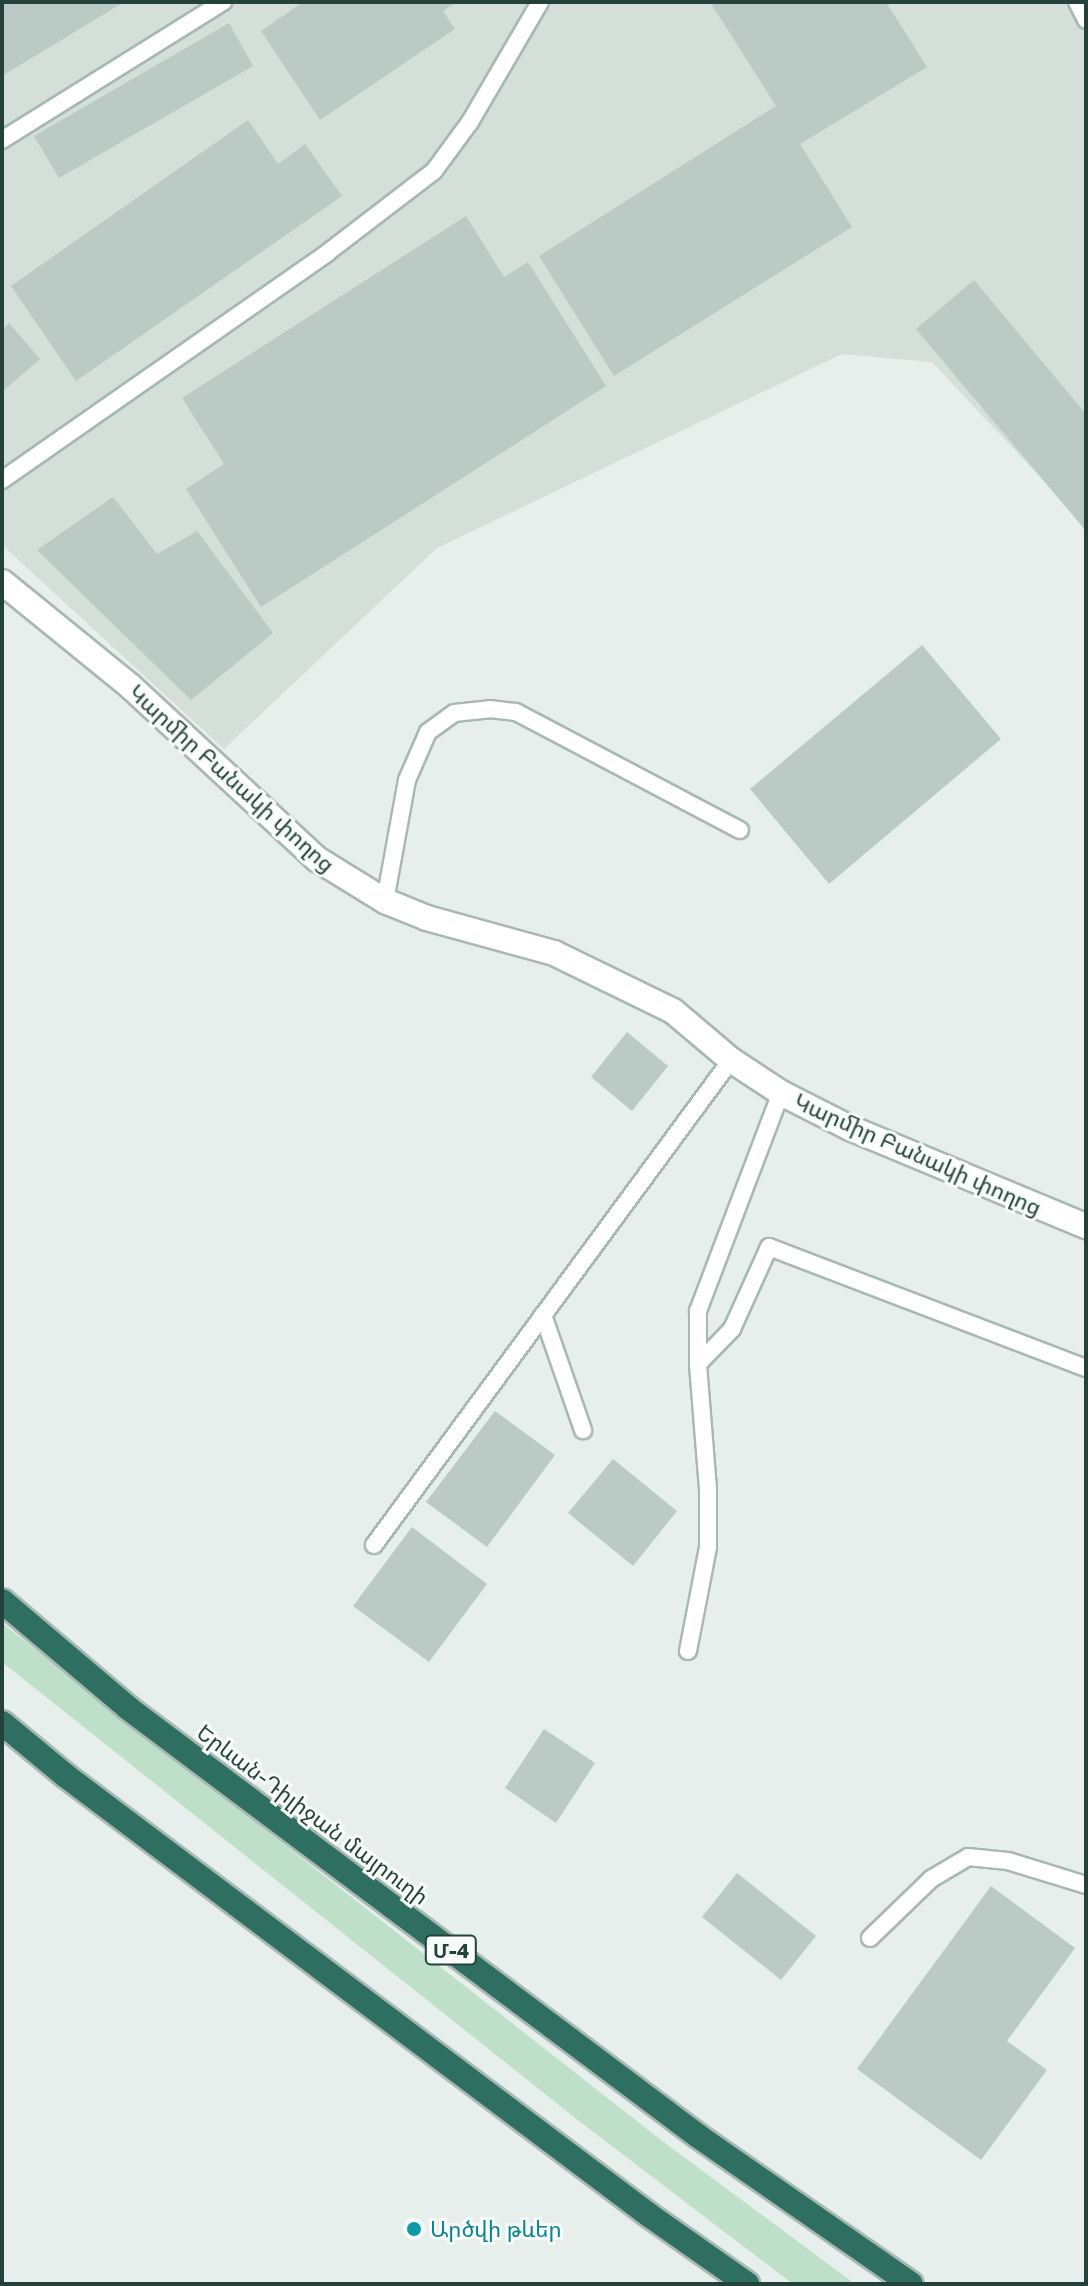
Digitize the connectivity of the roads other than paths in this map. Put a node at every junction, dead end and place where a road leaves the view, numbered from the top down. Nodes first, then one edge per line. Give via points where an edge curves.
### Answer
1 (223, 2) edge
2 (540, 2) edge
3 (1077, 2) edge
4 (1086, 20) edge
5 (2, 140) edge
6 (2, 480) edge
7 (2, 582) edge
8 (740, 830) dead end
9 (385, 901) junction
10 (731, 1060) junction
11 (781, 1093) junction
12 (1086, 1226) edge
13 (543, 1315) junction
14 (698, 1364) junction
15 (1086, 1368) edge
16 (583, 1430) dead end
17 (374, 1545) dead end
18 (2, 1601) edge
19 (688, 1651) dead end
20 (2, 1723) edge
21 (1086, 1885) edge
22 (870, 1938) dead end
23 (747, 2284) edge
24 (911, 2284) edge

1 - 5 lane
2 - 6 lane via 470,122 434,171 327,253
3 - 4 lane
7 - 9 street, Կարմիր Բանակի փողոց via 130,686 317,859
8 - 9 lane via 516,712 454,713 428,732 407,780
9 - 10 street, Կարմիր Բանակի փողոց via 554,953 673,1011
10 - 11 street, Կարմիր Բանակի փողոց
10 - 13 lane
11 - 12 street, Կարմիր Բանակի փողոց via 850,1128
11 - 14 lane via 698,1311
13 - 16 lane
13 - 17 lane
14 - 15 lane via 732,1329 769,1247
14 - 19 lane via 708,1547
18 - 24 highway, Երևան-Դիլիջան մայրուղի / Մ-4 via 128,1708 698,2136
20 - 23 highway
21 - 22 lane via 1008,1861 968,1857 931,1879

